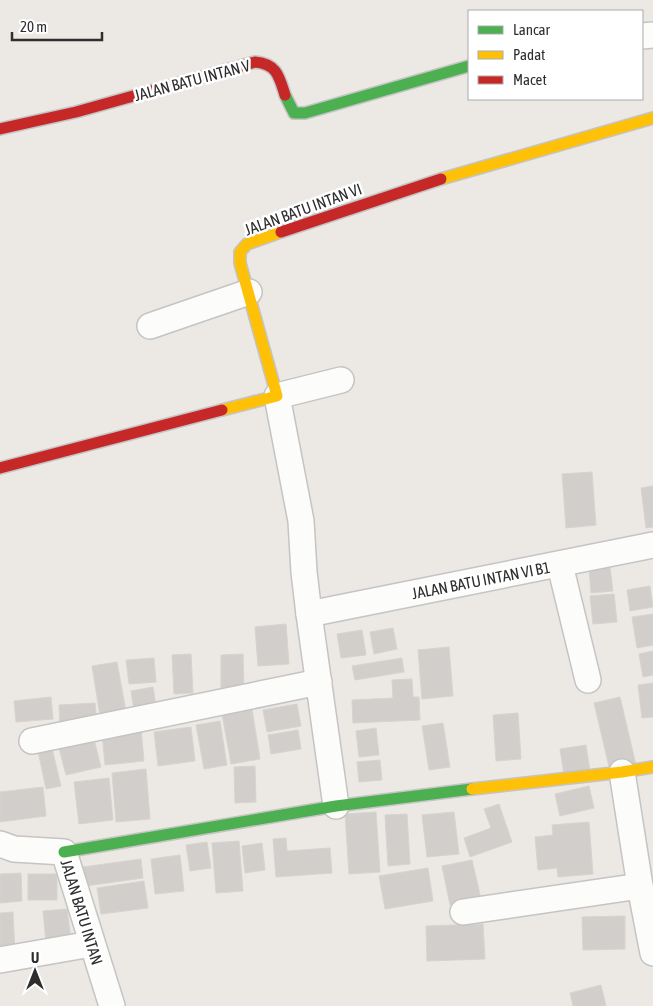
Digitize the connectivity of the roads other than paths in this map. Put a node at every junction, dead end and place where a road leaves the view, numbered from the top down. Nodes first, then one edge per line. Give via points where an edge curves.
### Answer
1 (468, 66) edge
2 (653, 118) edge
3 (0, 129) edge
4 (249, 292) junction
5 (150, 326) dead end
6 (341, 380) dead end
7 (277, 396) junction
8 (0, 468) edge
9 (653, 545) edge
10 (560, 565) junction
11 (309, 614) junction
12 (588, 680) dead end
13 (319, 682) junction
14 (32, 742) dead end
15 (653, 766) edge
16 (622, 772) junction
17 (336, 806) junction
18 (0, 844) edge
19 (64, 852) junction
20 (640, 886) junction
21 (463, 912) dead end
22 (91, 944) junction
23 (652, 948) edge
24 (0, 960) edge
25 (112, 1006) edge

1 - 3 street, JALAN BATU INTAN V via 305,113 294,113 288,107 276,69 265,62 254,62 76,112
2 - 4 street, JALAN BATU INTAN VI via 454,174 247,244 240,252 240,263
4 - 5 street
4 - 7 street, JALAN BATU INTAN VI
6 - 7 street
7 - 8 street
7 - 11 street via 301,521
9 - 10 street, JALAN BATU INTAN VI B1
10 - 11 street, JALAN BATU INTAN VI B1
10 - 12 street
11 - 13 street
13 - 14 street
13 - 17 street
15 - 16 street
16 - 17 street
16 - 20 street
17 - 19 street
18 - 19 street, JALAN BATU INTAN via 14,849
19 - 22 street, JALAN BATU INTAN
20 - 21 street
20 - 23 street
22 - 24 street
22 - 25 street, JALAN BATU INTAN

